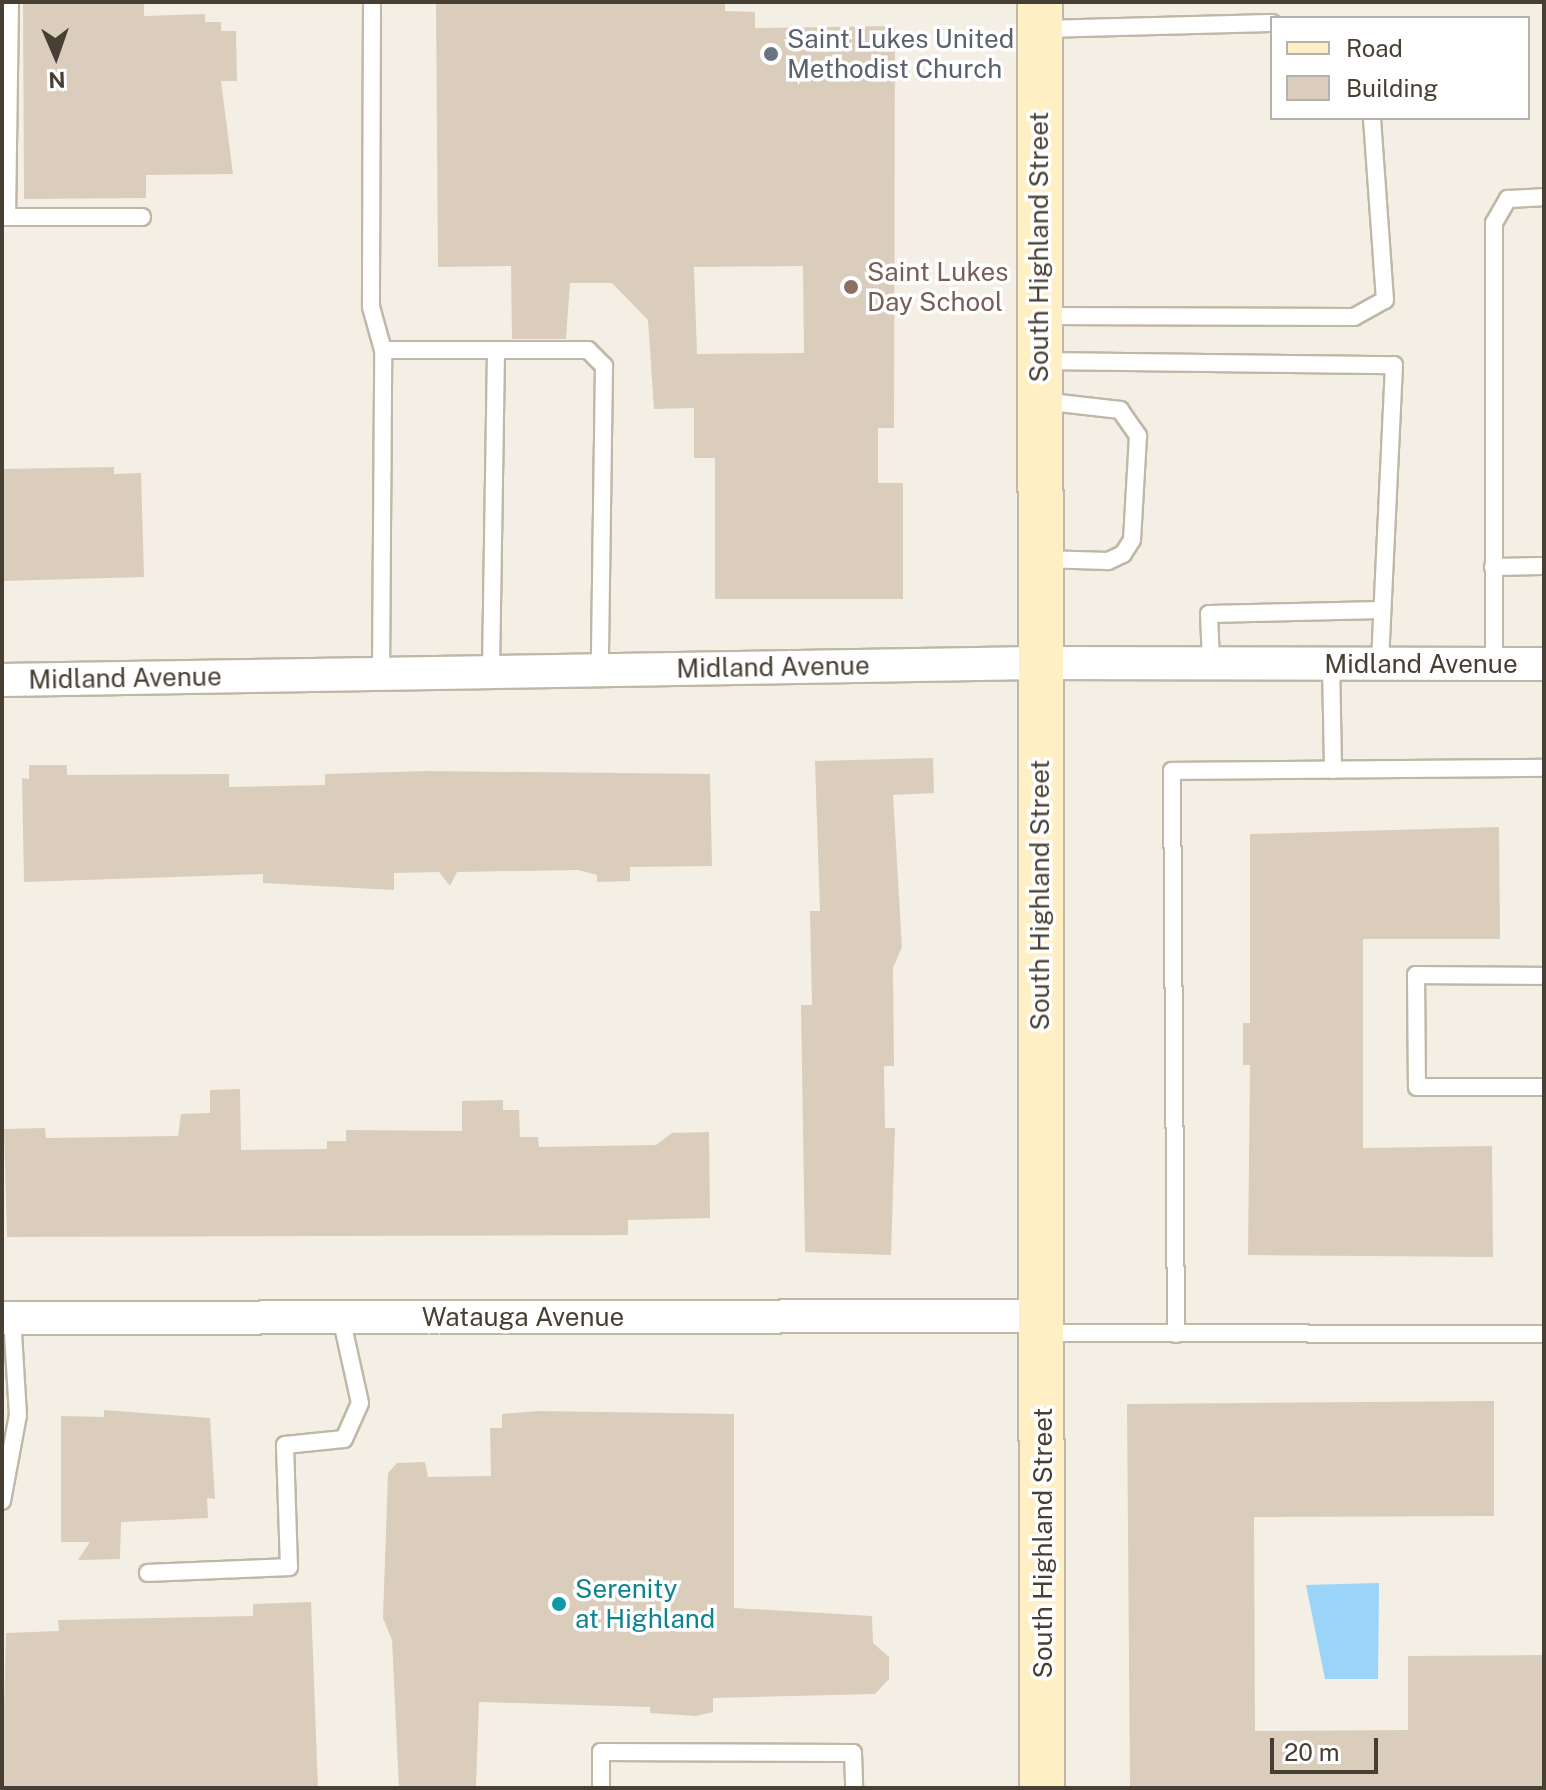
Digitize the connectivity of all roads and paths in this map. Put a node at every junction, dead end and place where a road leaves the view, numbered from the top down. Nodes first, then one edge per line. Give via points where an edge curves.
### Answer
1 (10, 2) edge
2 (372, 2) edge
3 (1040, 15) edge
4 (1270, 23) edge
5 (1372, 120) edge
6 (1544, 197) edge
7 (142, 217) dead end
8 (1039, 316) junction
9 (383, 350) junction
10 (496, 350) junction
11 (1039, 381) junction
12 (1038, 558) junction
13 (1544, 566) edge
14 (1493, 567) junction
15 (1381, 610) junction
16 (1038, 663) junction
17 (1211, 663) junction
18 (1331, 663) junction
19 (1380, 663) junction
20 (1494, 664) junction
21 (1544, 664) edge
22 (491, 669) junction
23 (600, 670) junction
24 (381, 674) junction
25 (2, 680) edge
26 (1544, 768) edge
27 (1333, 770) junction
28 (1544, 976) edge
29 (1544, 1087) edge
30 (341, 1317) junction
31 (7, 1318) edge
32 (1043, 1324) junction
33 (1176, 1334) junction
34 (1544, 1334) edge
35 (2, 1501) edge
36 (148, 1573) dead end
37 (601, 1788) edge
38 (854, 1788) edge
39 (1042, 1788) edge

1 - 7 lane via 7,217
2 - 9 lane via 371,307
3 - 4 lane
3 - 8 main road, South Highland Street
5 - 8 lane via 1385,300 1354,317
6 - 14 lane via 1508,199 1494,223
8 - 11 main road, South Highland Street
9 - 10 lane
9 - 24 lane
10 - 22 lane
10 - 23 lane via 588,350 604,366
11 - 12 main road, South Highland Street
11 - 12 lane via 1120,410 1138,436 1132,540 1123,554 1108,561
11 - 15 lane via 1394,365
12 - 16 main road, South Highland Street
13 - 14 lane
14 - 20 lane
15 - 17 lane via 1209,614
15 - 19 lane
16 - 17 street, Midland Avenue
16 - 23 street, Midland Avenue
16 - 32 main road, South Highland Street
17 - 18 street, Midland Avenue
18 - 19 street, Midland Avenue
18 - 27 lane
19 - 20 street, Midland Avenue
20 - 21 street, Midland Avenue
22 - 23 street, Midland Avenue
22 - 24 street, Midland Avenue
24 - 25 street, Midland Avenue
26 - 27 lane
27 - 33 lane via 1172,771
28 - 29 lane via 1416,975 1417,1087
30 - 31 street, Watauga Avenue
30 - 32 street, Watauga Avenue
30 - 36 lane via 360,1403 344,1439 285,1445 289,1567
31 - 35 lane via 18,1415
32 - 33 lane
32 - 39 main road, South Highland Street
33 - 34 lane
37 - 38 lane via 601,1752 853,1753

